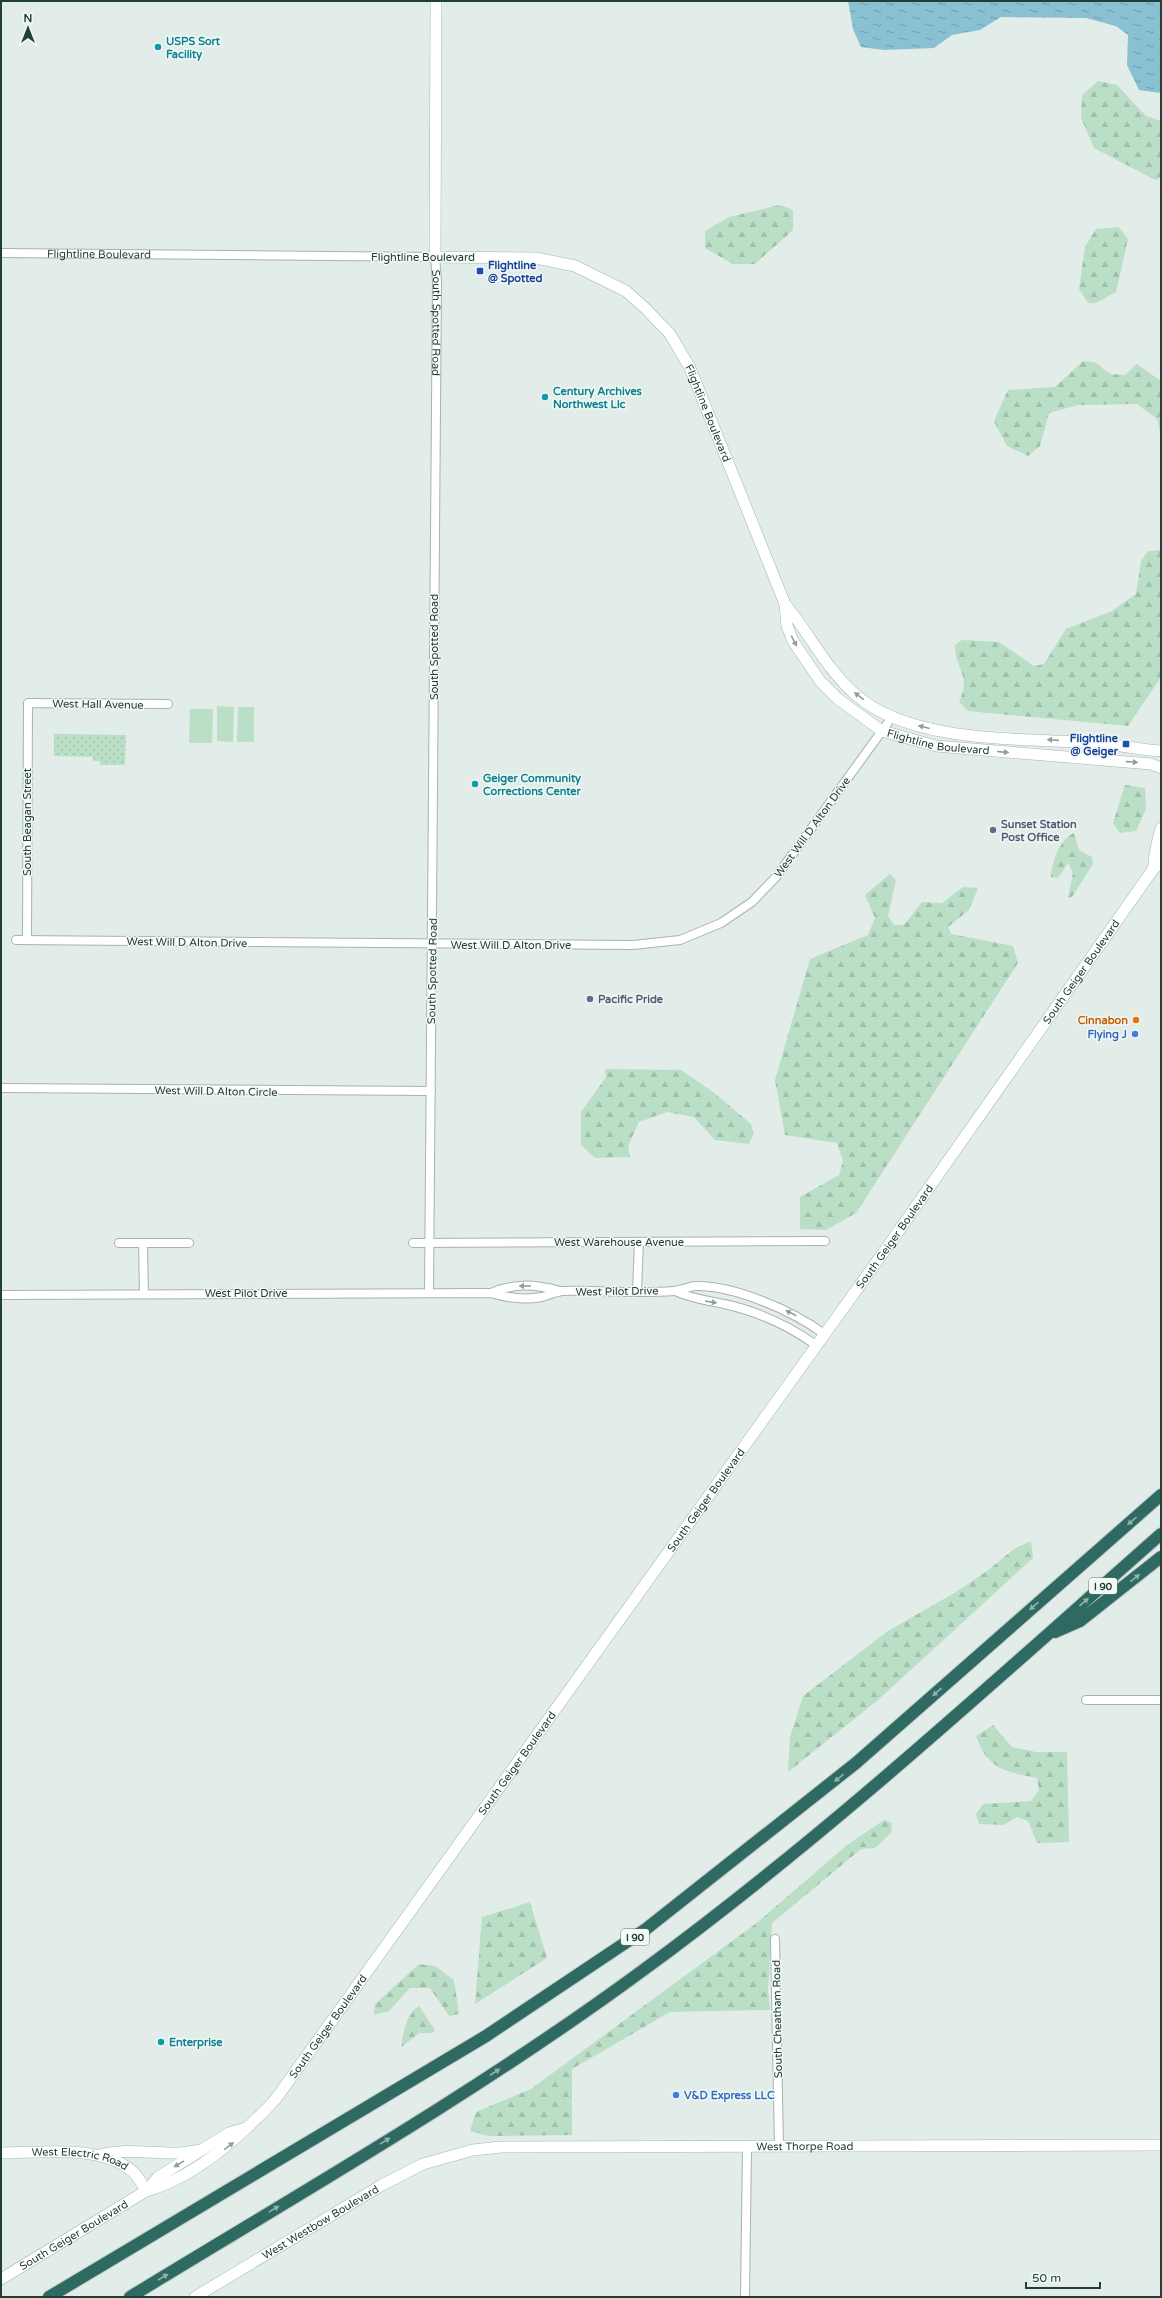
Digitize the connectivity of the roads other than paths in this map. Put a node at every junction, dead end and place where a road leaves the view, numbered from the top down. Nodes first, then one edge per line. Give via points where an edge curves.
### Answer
1 (436, 1) edge
2 (1, 254) edge
3 (435, 257) junction
4 (785, 604) junction
5 (28, 703) joint
6 (168, 704) dead end
7 (892, 717) junction
8 (882, 731) junction
9 (1161, 751) edge
10 (1161, 768) edge
11 (1161, 828) edge
12 (1158, 866) edge
13 (16, 940) dead end
14 (27, 940) junction
15 (433, 944) junction
16 (1, 1088) edge
17 (431, 1091) junction
18 (825, 1241) dead end
19 (639, 1242) junction
20 (119, 1243) dead end
21 (143, 1243) junction
22 (189, 1243) dead end
23 (413, 1243) dead end
24 (430, 1243) junction
25 (637, 1291) junction
26 (675, 1291) junction
27 (430, 1293) junction
28 (144, 1294) junction
29 (1, 1295) edge
30 (824, 1334) junction
31 (816, 1345) junction
32 (1161, 1495) edge
33 (1161, 1534) edge
34 (1161, 1557) edge
35 (1044, 1637) junction
36 (1086, 1700) dead end
37 (1161, 1700) edge
38 (775, 1939) dead end
39 (250, 2127) junction
40 (1161, 2145) edge
41 (747, 2147) junction
42 (779, 2147) junction
43 (206, 2148) junction
44 (1, 2153) edge
45 (100, 2155) junction
46 (450, 2155) joint
47 (146, 2191) junction
48 (1, 2279) edge
49 (49, 2297) edge
50 (130, 2297) edge
51 (195, 2297) edge
52 (745, 2297) edge

1 - 3 street, South Spotted Road
2 - 3 street, Flightline Boulevard
3 - 4 street, Flightline Boulevard via 536,258 575,266 626,291 646,308 670,334 690,368
3 - 15 street, South Spotted Road via 437,282
7 -> 4 street, Flightline Boulevard via 856,695 836,675 803,625
4 -> 8 street, Flightline Boulevard via 787,626 793,641 820,681 838,699
5 - 6 street, West Hall Avenue
5 - 14 street, South Beagan Street
7 - 8 street, West Will D Alton Drive
9 -> 7 street, Flightline Boulevard via 1098,743 933,730
8 -> 10 street, Flightline Boulevard via 936,746 1145,763
8 - 15 street, West Will D Alton Drive via 776,877 752,902 721,923 680,940 633,945
11 - 12 street, South Geiger Boulevard via 1159,844 1153,856
12 - 30 street, South Geiger Boulevard
13 - 14 street, West Will D Alton Drive
14 - 15 street, West Will D Alton Drive
15 - 17 street, South Spotted Road
16 - 17 street, West Will D Alton Circle
17 - 24 street, South Spotted Road
18 - 19 street, West Warehouse Avenue
19 - 24 street, West Warehouse Avenue
19 - 25 street
20 - 21 street
21 - 22 street
21 - 28 street
23 - 24 street, West Warehouse Avenue
24 - 27 street, South Spotted Road
25 - 26 street, West Pilot Drive
25 - 27 street, West Pilot Drive via 560,1291 541,1297 508,1298 491,1293
30 -> 26 street, West Pilot Drive via 786,1311 749,1296 695,1286
26 -> 31 street, West Pilot Drive via 692,1299 725,1304 758,1314 802,1335
27 - 28 street, West Pilot Drive
28 - 29 street, West Pilot Drive
30 - 31 street, South Geiger Boulevard
31 - 39 street, South Geiger Boulevard via 275,2100
32 -> 49 highway, I 90 via 856,1763 646,1929 486,2036
35 -> 33 highway, I 90
35 -> 34 highway via 1080,1621
50 -> 35 highway, I 90 via 452,2100 641,1973 762,1881
36 - 37 street
38 - 42 street, South Cheatham Road
39 - 43 street, South Geiger Boulevard via 229,2134
47 -> 39 street, South Geiger Boulevard via 164,2186 221,2152
40 - 42 street, West Thorpe Road
41 - 42 street, West Thorpe Road
41 - 46 street, West Thorpe Road via 501,2147
41 - 52 street
43 - 45 street via 190,2151 115,2150
43 -> 47 street, South Geiger Boulevard via 158,2177
44 - 45 street, West Electric Road
45 - 47 street, West Electric Road via 134,2172
46 - 51 street, West Westbow Boulevard via 423,2164 382,2185
47 - 48 street, South Geiger Boulevard

